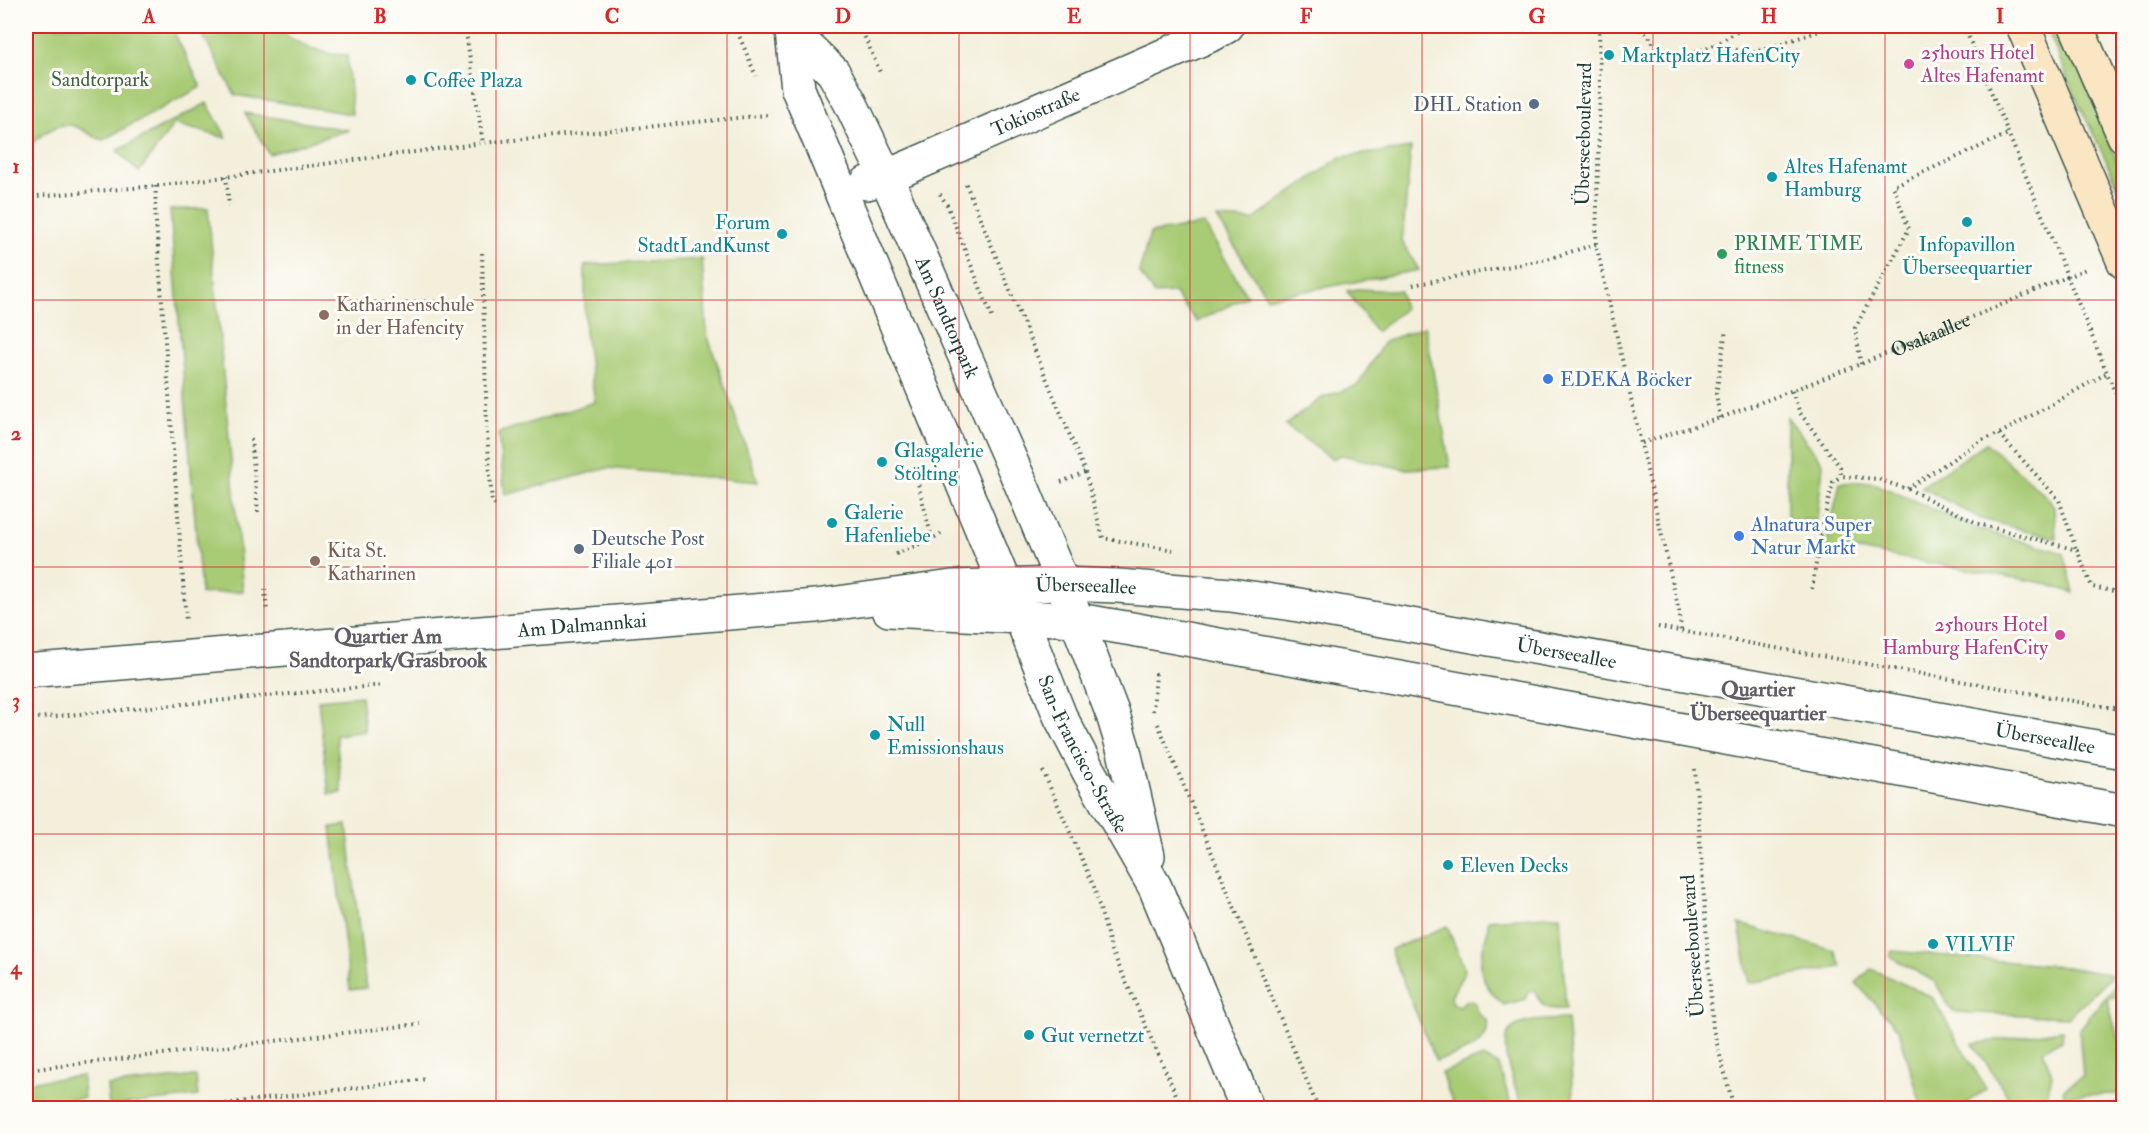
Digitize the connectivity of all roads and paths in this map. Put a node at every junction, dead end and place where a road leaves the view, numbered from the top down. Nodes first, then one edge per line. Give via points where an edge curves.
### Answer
1 (465, 26) edge
2 (1227, 26) edge
3 (1599, 26) edge
4 (1635, 26) edge
5 (1755, 26) edge
6 (1835, 26) edge
7 (1964, 26) edge
8 (2023, 26) edge
9 (2076, 26) edge
10 (790, 29) edge
11 (1714, 45) junction
12 (810, 117) junction
13 (2008, 134) junction
14 (2124, 136) edge
15 (483, 143) junction
16 (918, 162) junction
17 (226, 176) junction
18 (886, 177) junction
19 (156, 186) junction
20 (842, 191) junction
21 (26, 196) edge
22 (229, 206) dead end
23 (1596, 244) junction
24 (482, 253) dead end
25 (2124, 262) edge
26 (2067, 278) junction
27 (1413, 285) dead end
28 (1726, 330) dead end
29 (1861, 364) junction
30 (2107, 373) junction
31 (1792, 391) junction
32 (2124, 414) edge
33 (1720, 418) junction
34 (2000, 434) junction
35 (251, 439) dead end
36 (1642, 443) junction
37 (915, 472) dead end
38 (1841, 476) junction
39 (1907, 489) junction
40 (498, 508) dead end
41 (258, 512) dead end
42 (1790, 531) dead end
43 (1821, 532) junction
44 (1103, 538) junction
45 (932, 539) dead end
46 (1106, 547) dead end
47 (2077, 550) junction
48 (1184, 551) dead end
49 (1063, 584) junction
50 (1005, 585) junction
51 (265, 589) dead end
52 (1812, 589) dead end
53 (2124, 592) edge
54 (816, 606) junction
55 (268, 616) dead end
56 (1021, 617) junction
57 (1077, 620) junction
58 (1657, 627) dead end
59 (1681, 631) junction
60 (1682, 640) dead end
61 (189, 658) junction
62 (26, 671) edge
63 (1156, 674) dead end
64 (384, 685) dead end
65 (2124, 710) edge
66 (1153, 712) dead end
67 (26, 719) edge
68 (1158, 723) dead end
69 (2124, 752) edge
70 (1038, 760) dead end
71 (1695, 780) dead end
72 (2124, 811) edge
73 (1155, 887) junction
74 (420, 1024) dead end
75 (26, 1070) edge
76 (427, 1079) dead end
77 (190, 1108) edge
78 (1182, 1108) edge
79 (1247, 1108) edge
80 (1318, 1108) edge
81 (1734, 1108) edge

1 - 15 path
2 - 16 street, Tokiostraße
3 - 23 path, Überseeboulevard
4 - 11 path via 1649,36 1658,56 1674,60
5 - 11 path
6 - 11 path via 1752,53
7 - 13 path
8 - 25 main road
9 - 14 main road
10 - 12 street, Am Sandtorpark via 798,89
10 - 18 street, Am Sandtorpark via 833,72
12 - 15 path via 773,115
12 - 20 street, Am Sandtorpark
13 - 26 path
13 - 29 path via 1893,186 1909,229 1855,328
15 - 17 path
16 - 18 street, Tokiostraße
16 - 44 path via 962,176 1085,472
17 - 19 path
17 - 22 path
18 - 20 street, Tokiostraße
18 - 49 street, Am Sandtorpark
19 - 21 path
19 - 61 path
20 - 50 street, Am Sandtorpark
23 - 27 path via 1547,259
23 - 36 path, Überseeboulevard
24 - 40 path via 487,430 492,503
26 - 29 path, Osakaallee
26 - 30 path
28 - 33 path via 1716,394
29 - 31 path, Osakaallee
30 - 32 path
30 - 34 path
31 - 33 path
31 - 38 path via 1800,413 1840,467
33 - 36 path
34 - 39 path via 1982,440
34 - 47 path via 2059,500
35 - 41 path
36 - 59 path, Überseeboulevard
37 - 45 path
38 - 39 path via 1878,479
38 - 43 path via 1833,482
39 - 47 path via 1979,524
42 - 43 path
43 - 52 path
44 - 46 path
44 - 48 path
47 - 53 path via 2092,587
49 - 50 street, Überseeallee
49 - 57 street, Am Sandtorpark
49 - 69 street, Überseeallee via 1231,595 1293,604
50 - 54 street, Am Dalmannkai via 952,587
50 - 56 street, Am Sandtorpark
51 - 55 path
54 - 56 street, Am Dalmannkai
54 - 61 street, Am Dalmannkai
56 - 57 street, Überseeallee
56 - 73 street, San-Francisco-Straße via 1060,716
57 - 72 street, Überseeallee
57 - 73 street, San-Francisco-Straße via 1124,751
58 - 59 path
59 - 60 path, Überseeboulevard
59 - 65 path
61 - 62 street, Am Dalmannkai
63 - 66 path
64 - 67 path
68 - 80 path
70 - 78 path via 1094,887 1111,948
71 - 81 path, Überseeboulevard via 1713,1029
73 - 79 street, San-Francisco-Straße
74 - 75 path
76 - 77 path

